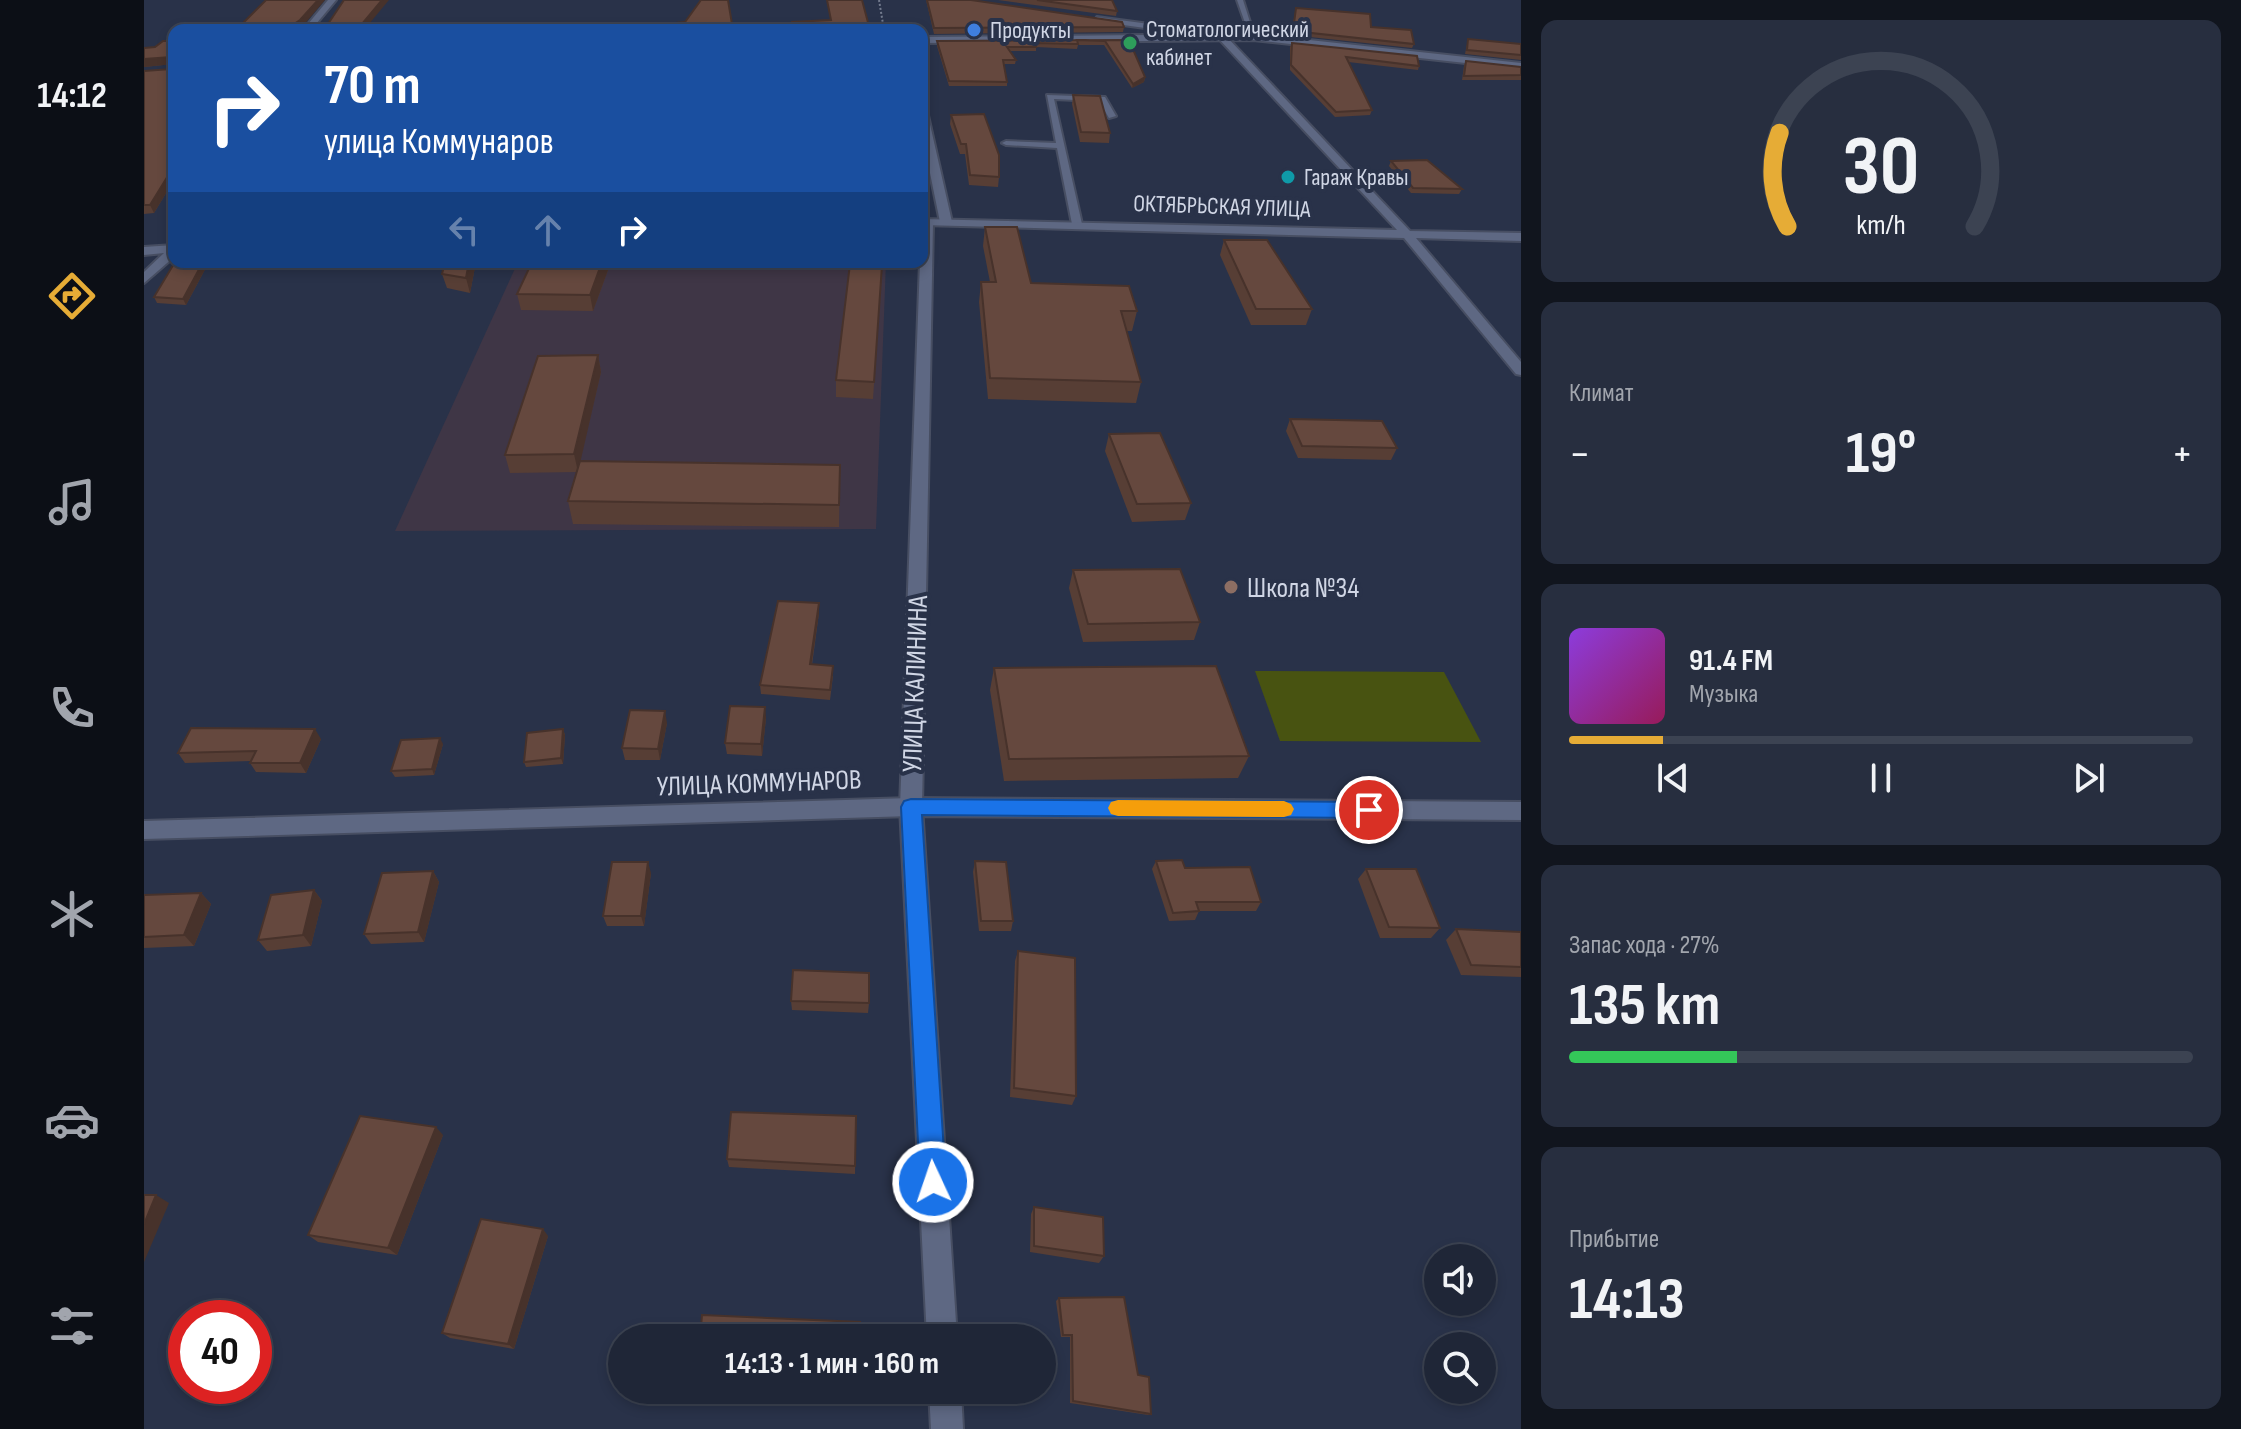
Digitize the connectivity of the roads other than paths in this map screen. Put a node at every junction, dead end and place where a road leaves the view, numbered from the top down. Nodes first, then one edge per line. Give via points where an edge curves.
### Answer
1 (332, 0) edge
2 (1240, 0) edge
3 (1082, 17) edge
4 (312, 24) edge
5 (1221, 36) junction
6 (1253, 37) junction
7 (928, 40) edge
8 (1521, 66) edge
9 (1112, 116) dead end
10 (1006, 143) dead end
11 (1060, 146) junction
12 (928, 185) edge
13 (931, 222) edge
14 (1077, 224) junction
15 (1406, 233) junction
16 (1521, 237) edge
17 (168, 250) edge
18 (144, 251) edge
19 (168, 256) edge
20 (144, 279) edge
21 (1521, 371) edge
22 (911, 807) junction
23 (1521, 811) edge
24 (144, 830) edge
25 (941, 1324) edge
26 (946, 1404) edge
27 (947, 1429) edge

1 - 4 street
2 - 6 lane
3 - 5 street
5 - 6 street
5 - 7 street
5 - 15 street
6 - 8 street
9 - 11 lane via 1102,99 1050,97
10 - 11 lane
11 - 14 lane
12 - 13 street, УЛИЦА КАЛИНИНА
13 - 14 street, ОКТЯБРЬСКАЯ УЛИЦА
13 - 22 street, УЛИЦА КАЛИНИНА
14 - 15 street, ОКТЯБРЬСКАЯ УЛИЦА
15 - 16 street, ОКТЯБРЬСКАЯ УЛИЦА
15 - 21 street
17 - 18 street
19 - 20 street
22 - 23 street, УЛИЦА КОММУНАРОВ
22 - 24 street, УЛИЦА КОММУНАРОВ
22 - 25 street, УЛИЦА КАЛИНИНА
26 - 27 street

